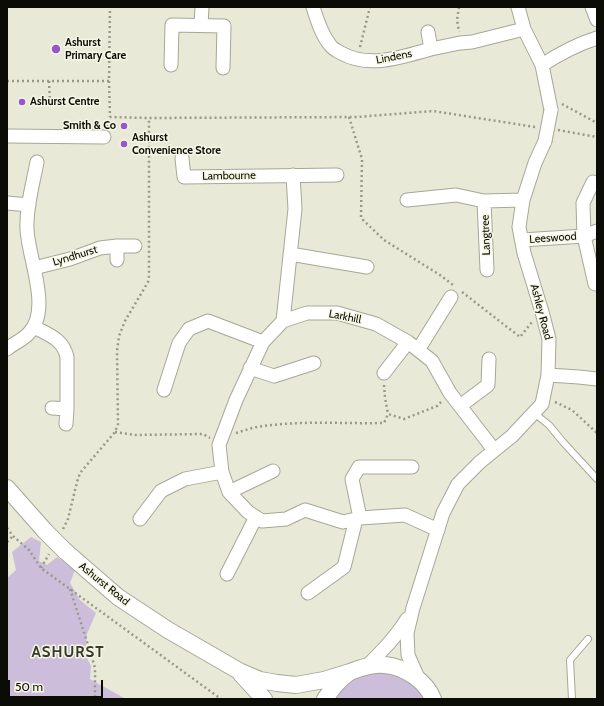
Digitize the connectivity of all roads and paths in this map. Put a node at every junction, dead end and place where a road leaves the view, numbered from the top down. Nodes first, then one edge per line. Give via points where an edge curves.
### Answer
1 (110, 7) edge
2 (202, 7) edge
3 (313, 7) edge
4 (370, 7) edge
5 (459, 7) edge
6 (518, 7) edge
7 (592, 7) edge
8 (597, 20) edge
9 (201, 25) junction
10 (524, 29) junction
11 (428, 32) dead end
12 (597, 38) edge
13 (460, 43) junction
14 (431, 49) junction
15 (357, 59) junction
16 (171, 65) dead end
17 (542, 65) junction
18 (223, 68) dead end
19 (7, 80) edge
20 (49, 81) junction
21 (109, 81) junction
22 (50, 104) dead end
23 (556, 107) junction
24 (110, 117) junction
25 (349, 117) junction
26 (149, 118) junction
27 (597, 122) edge
28 (542, 128) dead end
29 (558, 130) dead end
30 (7, 136) edge
31 (597, 136) edge
32 (104, 137) joint
33 (182, 158) dead end
34 (37, 162) dead end
35 (337, 175) dead end
36 (293, 176) junction
37 (593, 182) dead end
38 (407, 200) dead end
39 (484, 200) junction
40 (523, 200) junction
41 (7, 204) edge
42 (29, 205) junction
43 (597, 231) edge
44 (584, 236) junction
45 (522, 240) junction
46 (117, 246) junction
47 (135, 246) dead end
48 (290, 254) junction
49 (117, 260) dead end
50 (367, 267) dead end
51 (34, 268) junction
52 (487, 270) dead end
53 (595, 284) dead end
54 (451, 297) dead end
55 (530, 316) dead end
56 (283, 321) junction
57 (34, 327) junction
58 (263, 342) junction
59 (10, 345) edge
60 (413, 346) junction
61 (489, 359) dead end
62 (314, 363) dead end
63 (250, 368) junction
64 (384, 373) joint
65 (548, 375) junction
66 (597, 379) edge
67 (164, 390) dead end
68 (450, 393) junction
69 (544, 397) junction
70 (460, 406) junction
71 (52, 408) dead end
72 (67, 409) junction
73 (534, 413) junction
74 (388, 414) junction
75 (66, 424) dead end
76 (115, 432) junction
77 (597, 433) edge
78 (222, 437) junction
79 (494, 450) junction
80 (412, 466) dead end
81 (273, 471) dead end
82 (222, 472) junction
83 (597, 479) edge
84 (7, 488) edge
85 (229, 492) junction
86 (256, 517) junction
87 (358, 518) junction
88 (140, 519) dead end
89 (7, 528) edge
90 (438, 530) junction
91 (53, 532) junction
92 (13, 536) junction
93 (7, 542) edge
94 (49, 554) dead end
95 (41, 568) junction
96 (227, 574) dead end
97 (70, 589) junction
98 (308, 593) dead end
99 (413, 608) junction
100 (588, 639) dead end
101 (367, 666) junction
102 (239, 671) junction
103 (350, 672) junction
104 (419, 680) junction
105 (434, 698) edge
106 (95, 699) edge
107 (221, 699) edge
108 (264, 699) edge
109 (325, 699) edge
110 (572, 699) edge

1 - 21 path
2 - 9 street
3 - 15 street, Lindens via 321,30 331,47
4 - 15 path
5 - 13 path via 457,20
6 - 10 street, Ashley Road
7 - 8 street
9 - 16 street via 172,25
9 - 18 street via 224,26
10 - 13 street, Lindens
10 - 17 street, Ashley Road
11 - 14 street
12 - 17 street
13 - 14 street, Lindens
14 - 15 street, Lindens via 383,60
17 - 23 street, Ashley Road
19 - 20 path
20 - 21 path
20 - 22 path
21 - 24 path
23 - 27 path
23 - 40 street, Ashley Road, bridge
24 - 26 path
24 - 32 path
25 - 26 path
25 - 28 path via 433,111
25 - 55 path via 362,159 361,218 384,240 440,275 520,338 532,322
26 - 76 path via 149,276 119,336 118,424
29 - 31 path
30 - 32 street
33 - 36 street, Lambourne via 184,177
34 - 42 street
35 - 36 street, Lambourne
36 - 48 street via 295,209
37 - 44 street, Leeswood via 583,203
38 - 39 street via 456,195
39 - 40 street
39 - 52 street, Langtree
40 - 45 street, Ashley Road via 519,227
41 - 42 street
42 - 51 street via 27,228
43 - 44 street, Leeswood
44 - 45 street, Leeswood
44 - 53 street, Leeswood
45 - 65 street, Ashley Road via 549,340
46 - 47 street, Lyndhurst
46 - 49 street
46 - 51 street, Lyndhurst via 100,248
48 - 50 street
48 - 56 street
51 - 57 street via 38,284 37,321
54 - 60 street
56 - 58 street, Larkhill
56 - 60 street, Larkhill via 307,313 337,313 376,324
57 - 59 street via 22,339
57 - 72 street via 56,339 66,350
58 - 63 street, Larkhill
58 - 67 street via 208,321 189,329 179,343
60 - 64 street
60 - 68 street, Larkhill via 432,361
61 - 70 street via 488,385
62 - 63 street via 274,376
63 - 78 street, Larkhill
64 - 74 path
65 - 66 street
65 - 69 street, Ashley Road
68 - 70 street, Larkhill
68 - 74 path via 437,406 404,419
69 - 73 street, Ashley Road via 542,404
69 - 77 path via 572,410
70 - 79 street, Larkhill
71 - 72 street
72 - 75 street
73 - 79 street, Ashley Road
73 - 83 lane via 549,425
74 - 78 path via 384,423 290,423 256,427
76 - 78 path via 136,436 203,434 213,439
76 - 91 path via 80,473 68,519
78 - 82 street, Larkhill via 219,445
79 - 90 street, Ashley Road via 458,484 443,513
80 - 87 street via 359,468 352,479
81 - 85 street
82 - 85 street, Larkhill
82 - 88 street via 185,480 161,491
84 - 91 street, Ashurst Road
85 - 86 street, Larkhill
86 - 87 street via 262,521 286,519 305,510 343,522
86 - 96 street
87 - 90 street via 405,514
87 - 98 street via 344,567
89 - 92 path
90 - 99 street, Ashley Road
91 - 102 street, Ashurst Road, bridge via 65,551 118,598
92 - 93 path
92 - 95 path via 29,550
94 - 95 path
95 - 97 path
97 - 106 path via 90,650 94,668
97 - 107 path
99 - 101 street, Ashley Road via 400,630
99 - 104 street, Ashley Road via 407,633 408,655
100 - 110 lane via 570,660
101 - 103 street, Ashurst Road
101 - 104 street, Ashurst Road via 386,665 404,670
102 - 103 street, Ashurst Road via 260,680 296,685
102 - 108 street, Ashurst Road
103 - 109 street via 335,684
104 - 105 street, Ashurst Road

